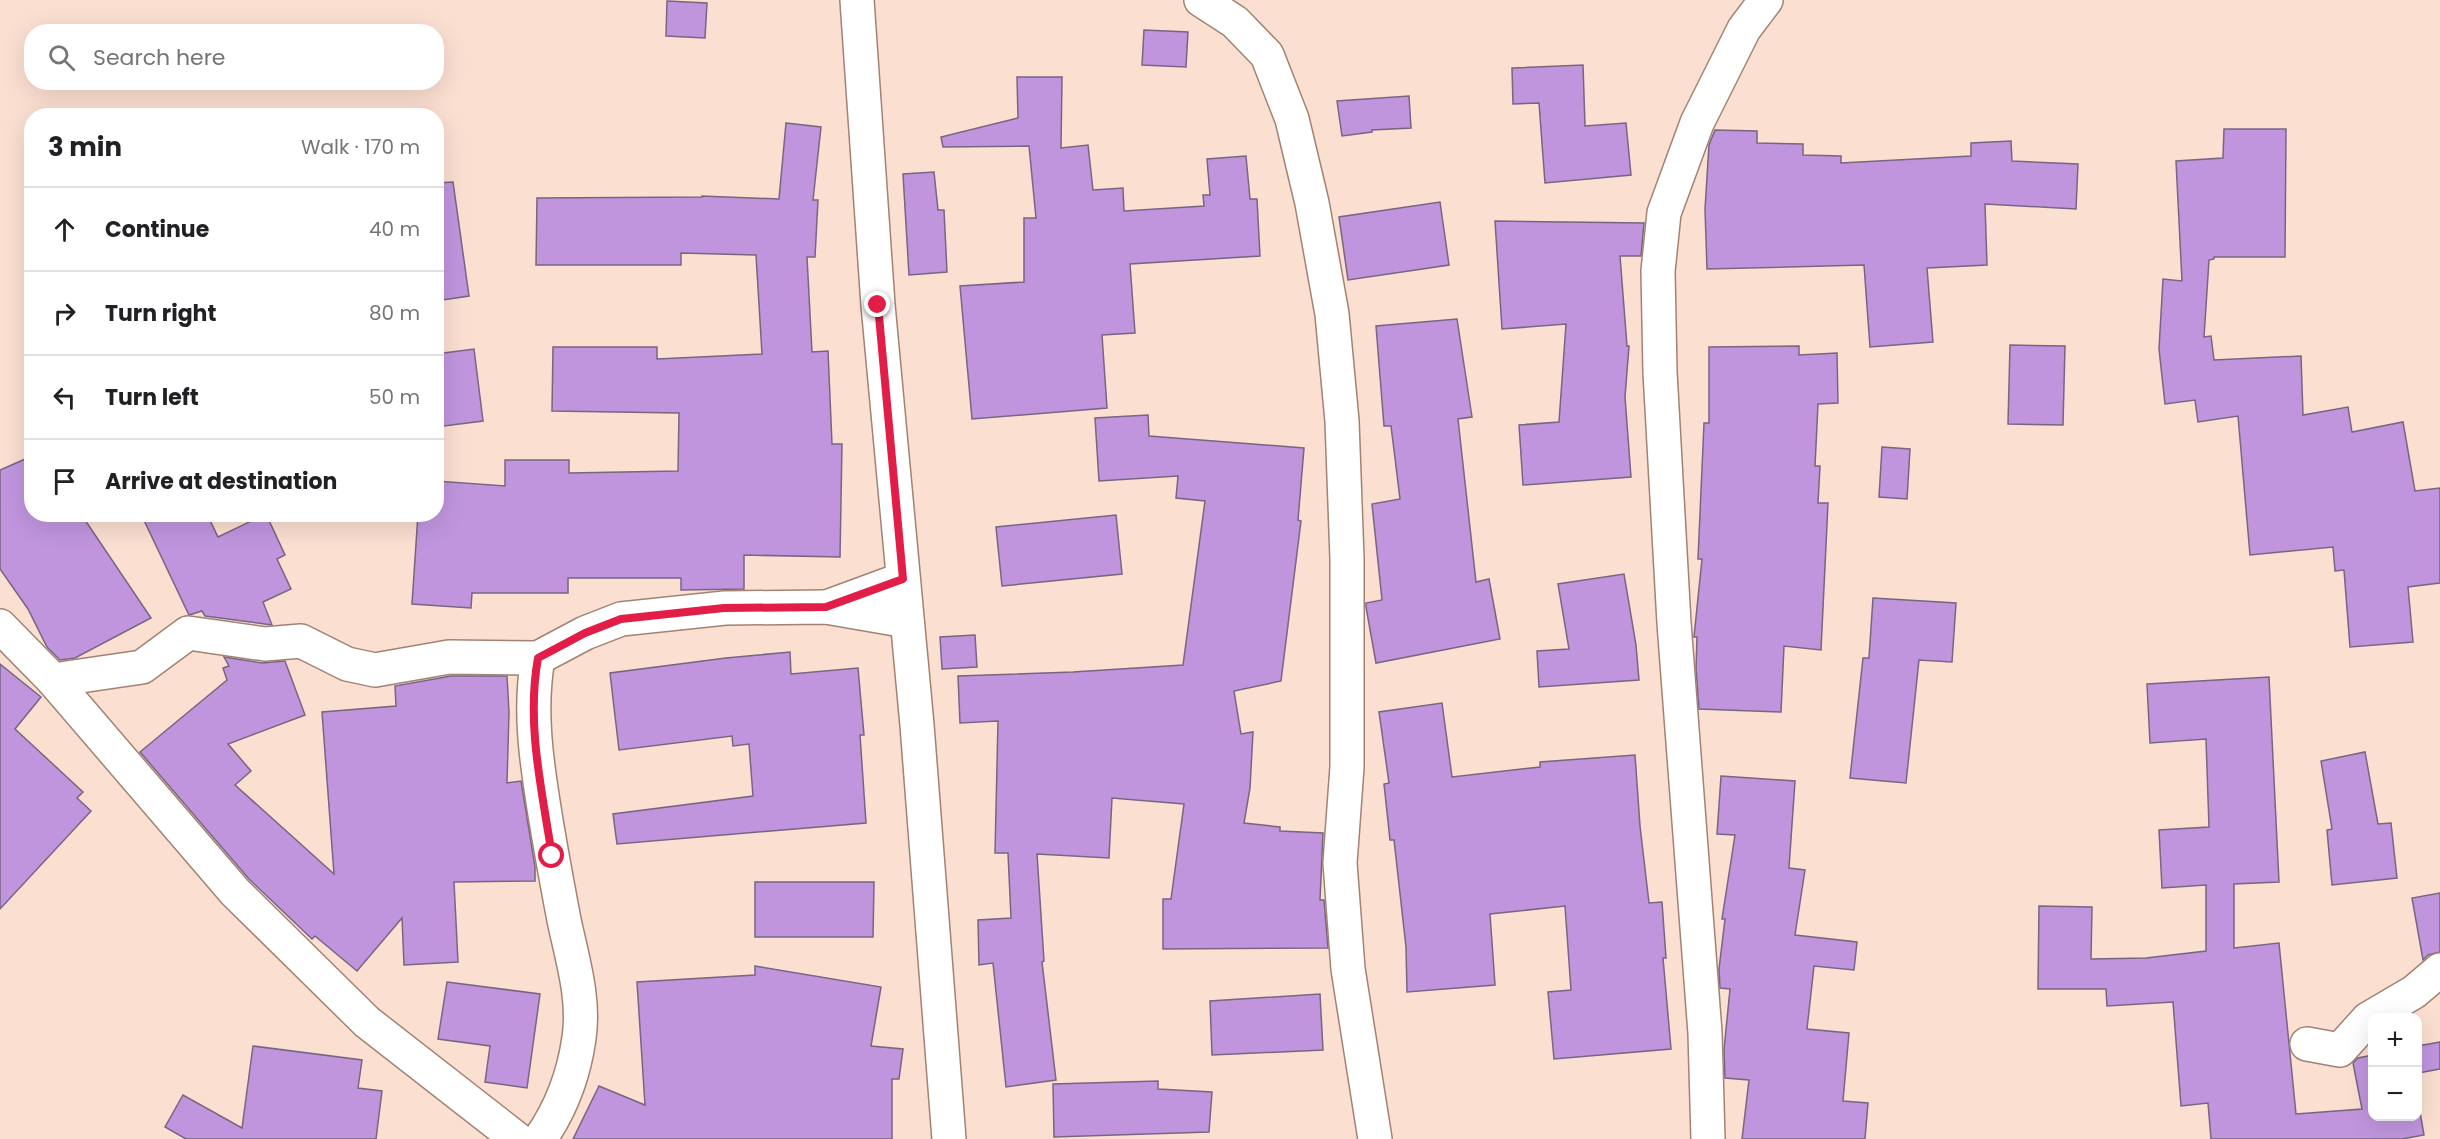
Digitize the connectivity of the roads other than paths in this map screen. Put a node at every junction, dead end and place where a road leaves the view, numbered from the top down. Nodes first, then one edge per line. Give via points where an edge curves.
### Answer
1 (856, 0) edge
2 (1201, 0) edge
3 (1766, 0) edge
4 (903, 579) junction
5 (826, 607) junction
6 (907, 621) junction
7 (0, 626) edge
8 (538, 658) junction
9 (53, 680) junction
10 (2440, 970) edge
11 (2307, 1044) dead end
12 (517, 1139) edge
13 (540, 1139) edge
14 (949, 1139) edge
15 (1375, 1139) edge
16 (1708, 1139) edge

1 - 4 street
2 - 15 street via 1234,22 1267,55 1292,119 1332,314 1342,421 1347,559 1347,767 1340,863 1348,969
3 - 16 street via 1744,29 1697,123 1664,213 1658,271 1674,623 1705,1033
4 - 5 street
4 - 6 street
5 - 6 street
5 - 8 street via 724,608 621,619
6 - 14 street
7 - 9 street
8 - 9 street via 449,657 375,670 347,664 301,641 265,644 188,633 142,667
8 - 13 street via 533,687 535,746 579,992 579,1036 570,1080
9 - 12 street via 235,892 367,1023
10 - 11 street via 2414,992 2368,1019 2340,1050

